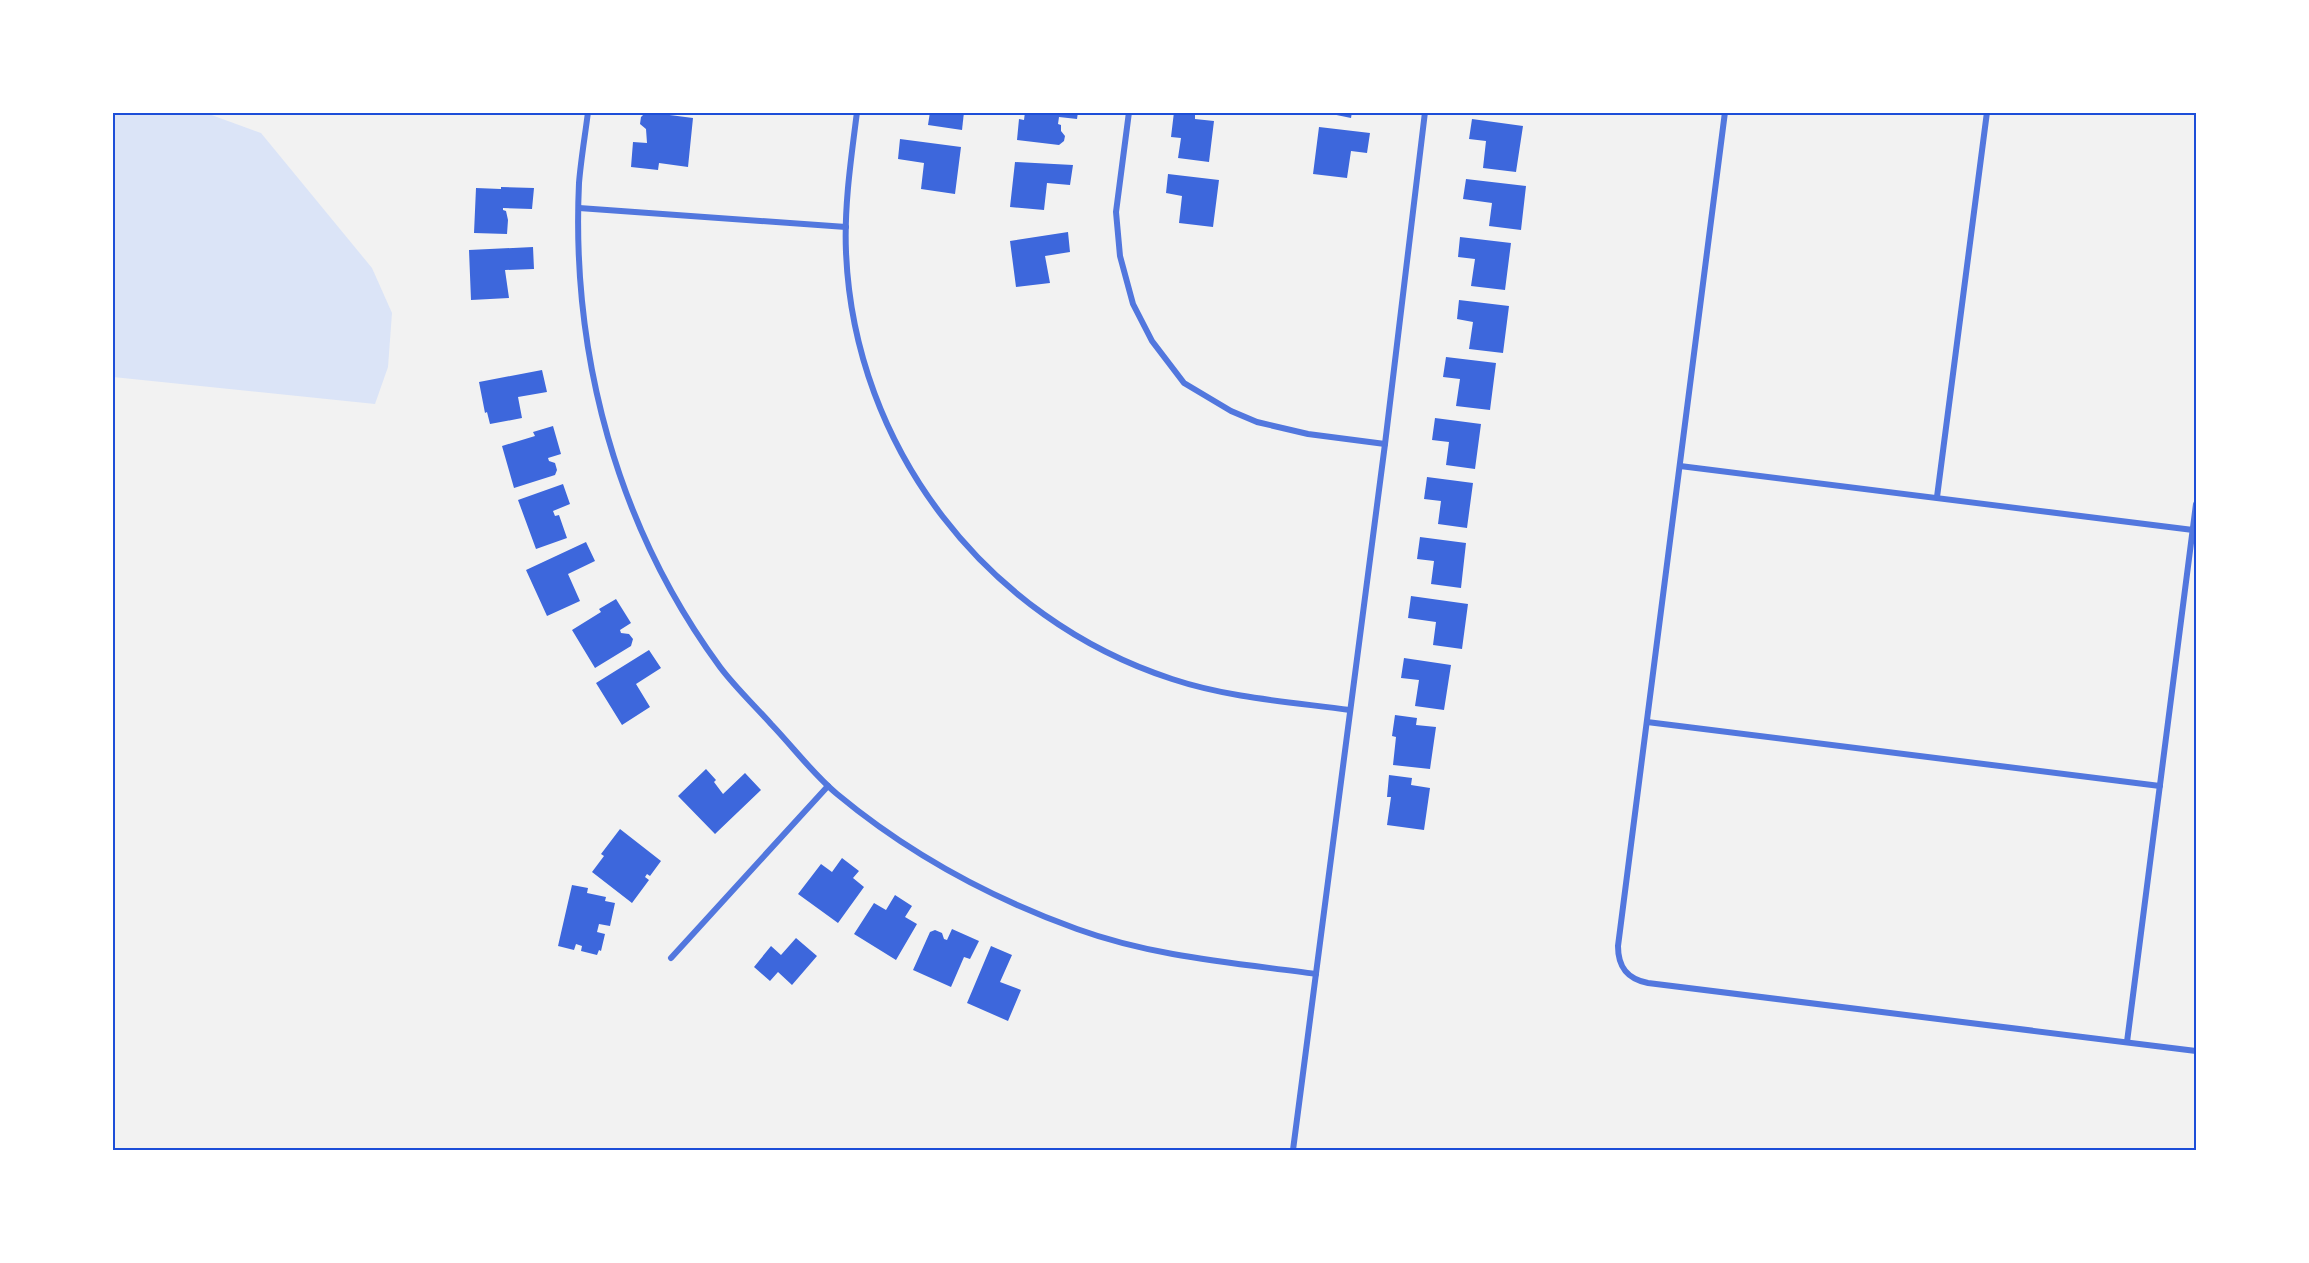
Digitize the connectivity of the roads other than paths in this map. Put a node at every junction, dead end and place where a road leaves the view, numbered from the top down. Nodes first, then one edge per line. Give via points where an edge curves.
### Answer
1 (588, 112) edge
2 (857, 112) edge
3 (1129, 112) edge
4 (1425, 112) edge
5 (1725, 112) edge
6 (1987, 112) edge
7 (579, 208) junction
8 (846, 227) junction
9 (1385, 444) junction
10 (1680, 466) junction
11 (1937, 497) junction
12 (2196, 504) edge
13 (2193, 530) junction
14 (1350, 710) junction
15 (1647, 722) junction
16 (828, 786) junction
17 (2160, 786) junction
18 (672, 958) dead end
19 (1316, 974) junction
20 (2127, 1042) junction
21 (2196, 1051) edge
22 (1293, 1150) edge

1 - 7 street
2 - 8 street
3 - 9 street via 1116,212 1120,256 1133,304 1152,341 1184,383 1257,422 1308,434
4 - 9 street
5 - 10 street
6 - 11 street
7 - 8 street
7 - 16 street via 579,261 593,376 610,451 643,534 658,568 722,669
8 - 14 street via 848,276 858,338 890,432 913,476 944,520 994,574 1073,634 1123,660 1170,678 1219,691
9 - 14 street
10 - 11 street
10 - 15 street
11 - 13 street
12 - 13 street
13 - 17 street
14 - 19 street
15 - 17 street
15 - 20 street via 1618,946 1618,956 1632,978
16 - 18 street
16 - 19 street via 937,864 981,888 1080,930 1184,956
17 - 20 street
19 - 22 street
20 - 21 street

